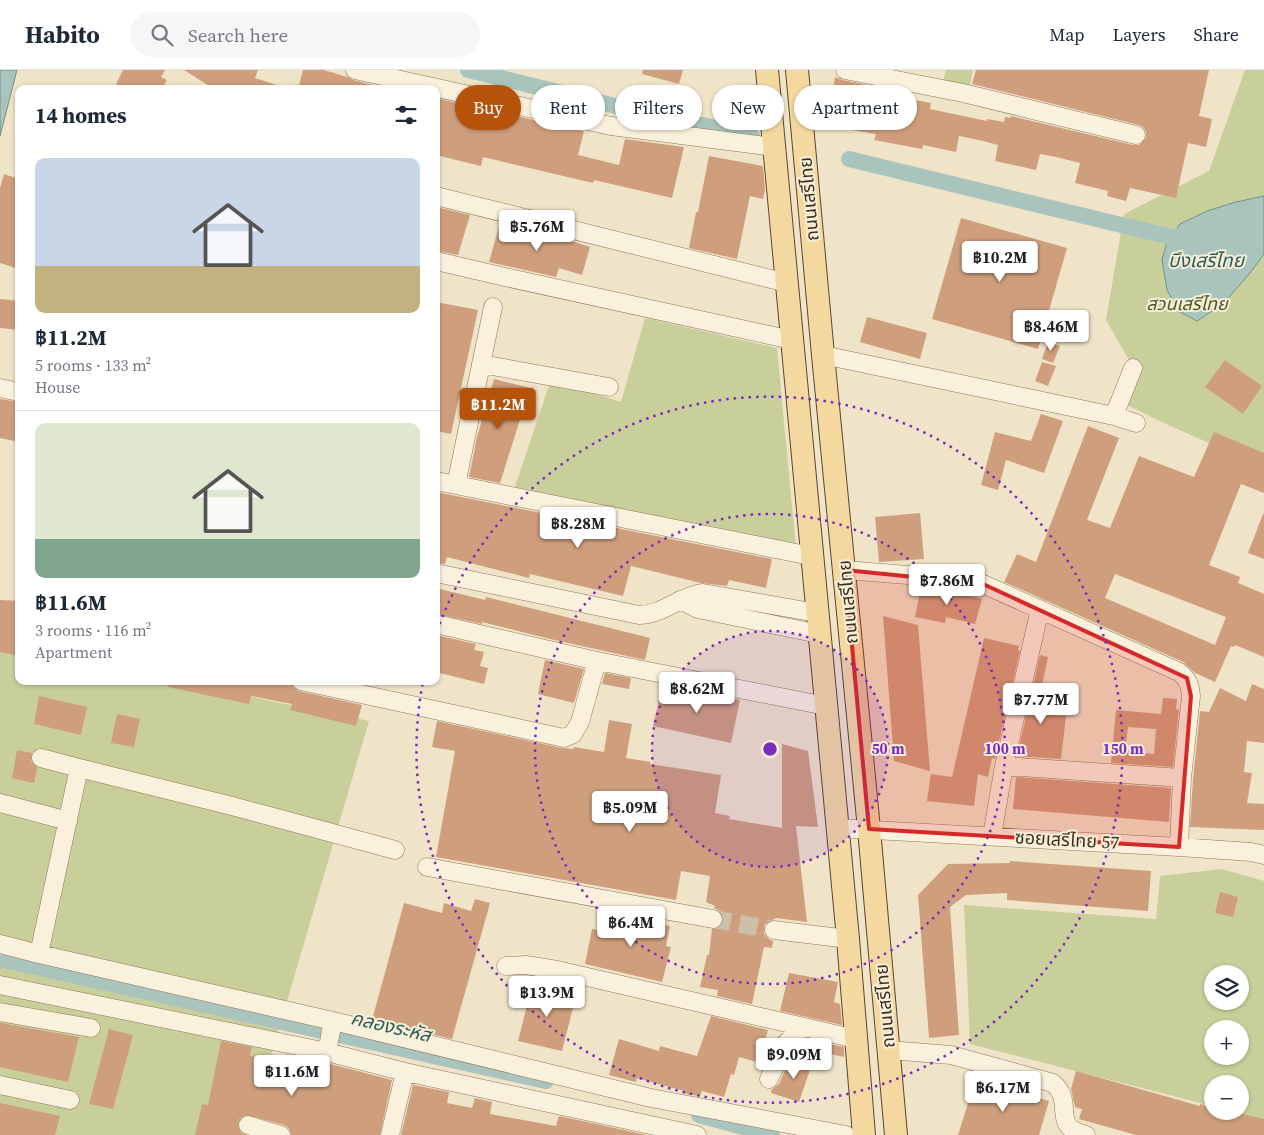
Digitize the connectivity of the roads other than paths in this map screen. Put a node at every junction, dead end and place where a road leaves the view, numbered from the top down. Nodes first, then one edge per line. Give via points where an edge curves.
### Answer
1 (355, 70) edge
2 (766, 70) edge
3 (797, 70) edge
4 (845, 70) edge
5 (424, 85) edge
6 (440, 89) edge
7 (1136, 135) dead end
8 (774, 148) junction
9 (440, 197) edge
10 (440, 262) edge
11 (787, 283) junction
12 (492, 308) dead end
13 (792, 340) junction
14 (823, 355) junction
15 (481, 364) junction
16 (1133, 368) dead end
17 (609, 387) dead end
18 (0, 388) edge
19 (15, 391) edge
20 (1114, 416) junction
21 (1136, 424) dead end
22 (440, 482) edge
23 (456, 485) junction
24 (811, 556) junction
25 (845, 570) junction
26 (440, 574) edge
27 (1040, 609) junction
28 (818, 624) junction
29 (440, 625) edge
30 (598, 661) junction
31 (319, 685) edge
32 (826, 706) junction
33 (41, 758) dead end
34 (1004, 766) junction
35 (79, 768) junction
36 (1182, 778) junction
37 (0, 803) edge
38 (68, 821) junction
39 (837, 828) junction
40 (869, 829) junction
41 (992, 836) junction
42 (1180, 847) junction
43 (395, 850) dead end
44 (1264, 856) edge
45 (427, 867) dead end
46 (713, 919) tunnel mouth
47 (774, 930) tunnel mouth
48 (848, 939) junction
49 (0, 944) edge
50 (39, 954) junction
51 (506, 966) dead end
52 (0, 985) edge
53 (0, 1012) edge
54 (333, 1023) junction
55 (91, 1028) dead end
56 (802, 1028) junction
57 (856, 1039) junction
58 (328, 1049) junction
59 (889, 1050) junction
60 (405, 1072) junction
61 (769, 1079) dead end
62 (0, 1085) edge
63 (70, 1100) dead end
64 (248, 1125) dead end
65 (848, 1132) edge
66 (896, 1132) edge
67 (281, 1135) edge
68 (390, 1135) edge
69 (697, 1135) edge
70 (1086, 1135) edge

1 - 5 street
2 - 8 main road, ถนนเสรีไทย
3 - 14 main road, ถนนเสรีไทย
4 - 7 street via 963,93
6 - 8 street via 611,126
8 - 11 main road, ถนนเสรีไทย
9 - 11 street
10 - 13 street
11 - 13 main road, ถนนเสรีไทย
12 - 15 street
13 - 24 main road, ถนนเสรีไทย
14 - 20 street
14 - 25 main road, ถนนเสรีไทย
15 - 17 street
15 - 23 street
16 - 20 street
18 - 19 street
20 - 21 street
22 - 23 street
23 - 24 street
24 - 28 main road, ถนนเสรีไทย
25 - 27 street via 983,584
25 - 40 main road, ถนนเสรีไทย
26 - 28 street via 639,615 658,612 694,594 703,593 770,614
27 - 34 street
27 - 36 street via 1186,678 1191,696
28 - 32 main road, ถนนเสรีไทย
29 - 30 street
30 - 31 street via 580,722 573,734 564,738
30 - 32 street
32 - 39 main road, ถนนเสรีไทย
33 - 35 street
34 - 36 street
34 - 41 street
35 - 38 street
35 - 43 street
36 - 42 street
37 - 38 street
38 - 50 street
39 - 40 street, ซอยเสรีไทย 57
39 - 48 main road, ถนนเสรีไทย
40 - 41 street, ซอยเสรีไทย 57
40 - 59 main road, ถนนเสรีไทย
41 - 42 street, ซอยเสรีไทย 57
42 - 44 street, ซอยเสรีไทย 57 via 1251,852
45 - 46 street
47 - 48 street
48 - 57 main road, ถนนเสรีไทย
49 - 50 street
50 - 54 street
51 - 56 street via 526,965 557,970
52 - 58 street
53 - 55 street
54 - 58 street
54 - 65 street via 651,1098
56 - 57 street
56 - 61 street via 786,1043
57 - 65 main road, ถนนเสรีไทย
58 - 60 street
59 - 66 main road, ถนนเสรีไทย
59 - 70 street via 951,1055 1053,1084 1062,1095 1067,1126
60 - 68 street
60 - 69 street
62 - 63 street
64 - 67 street

